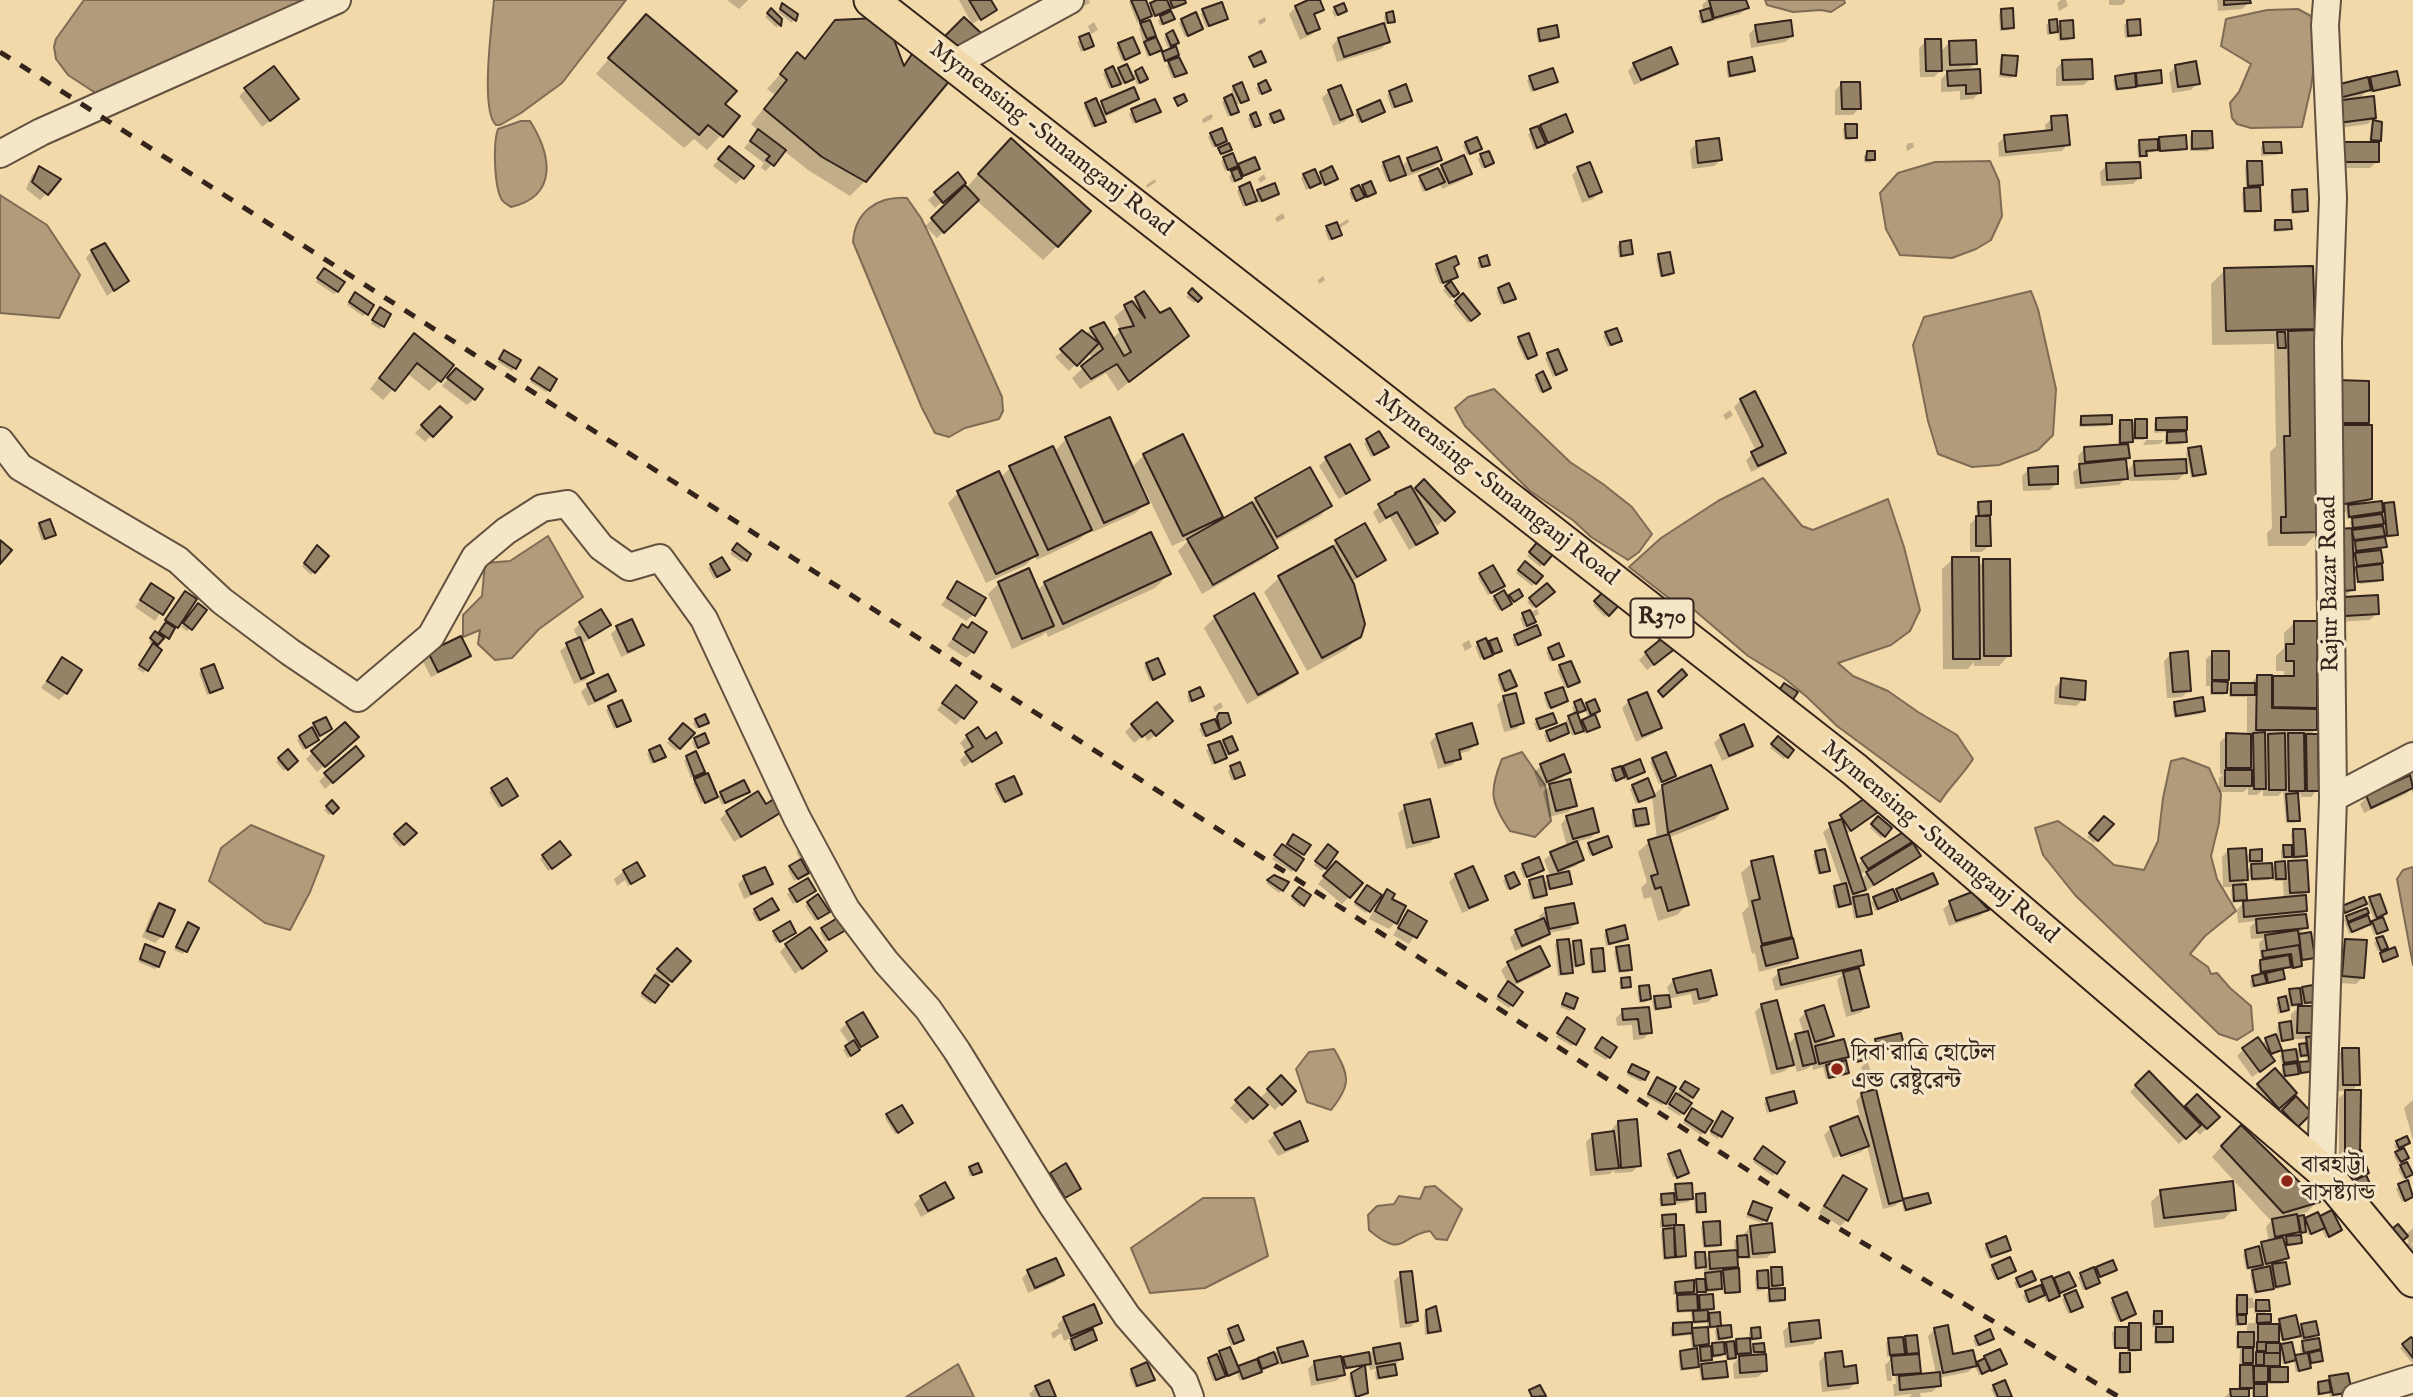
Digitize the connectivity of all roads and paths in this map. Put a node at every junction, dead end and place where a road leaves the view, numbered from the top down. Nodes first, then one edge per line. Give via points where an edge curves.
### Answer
1 (337, 0) edge
2 (871, 0) edge
3 (1070, 0) edge
4 (2327, 0) edge
5 (953, 64) junction
6 (0, 154) edge
7 (0, 441) edge
8 (2413, 756) edge
9 (2333, 798) junction
10 (2321, 1169) junction
11 (2413, 1280) edge
12 (2413, 1379) edge
13 (1190, 1397) edge
14 (2356, 1397) edge

1 - 6 street
2 - 5 main road, Mymensing -Sunamganj Road / R370
3 - 5 street
4 - 9 street, Rajur Bazar Road via 2333,198 2328,342
5 - 10 main road, Mymensing -Sunamganj Road / R370 via 1854,769
7 - 13 street via 20,467 178,560 232,608 358,698 431,636 475,557 542,508 567,504 601,547 629,567 660,558 704,619 797,818 852,917 928,1009 1052,1205 1127,1315 1184,1381
8 - 9 street
9 - 10 street, Rajur Bazar Road
10 - 11 main road, Mymensing -Sunamganj Road / R370
12 - 14 street

